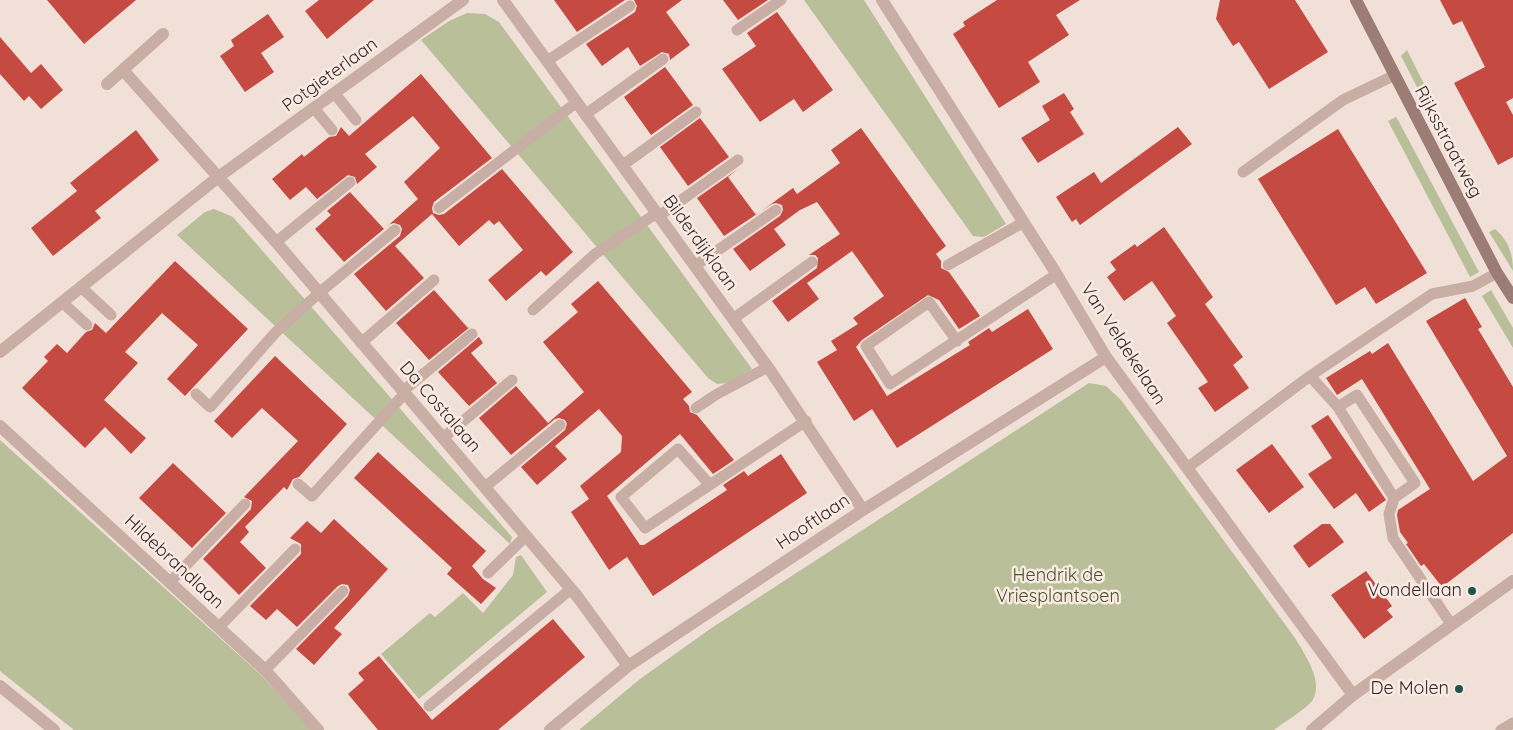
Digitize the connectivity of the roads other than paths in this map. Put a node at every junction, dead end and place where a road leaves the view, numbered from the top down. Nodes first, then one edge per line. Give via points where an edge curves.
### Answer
1 (463, 0) edge
2 (504, 0) edge
3 (781, 0) edge
4 (882, 0) edge
5 (1356, 0) edge
6 (630, 6) dead end
7 (737, 30) dead end
8 (163, 34) dead end
9 (663, 59) dead end
10 (547, 61) junction
11 (123, 70) junction
12 (1393, 76) junction
13 (107, 84) dead end
14 (335, 94) junction
15 (577, 102) junction
16 (314, 108) junction
17 (696, 112) dead end
18 (586, 114) junction
19 (356, 120) dead end
20 (332, 130) dead end
21 (738, 160) dead end
22 (623, 166) junction
23 (1243, 172) dead end
24 (217, 178) junction
25 (350, 182) dead end
26 (439, 208) dead end
27 (776, 210) dead end
28 (658, 215) junction
29 (1024, 222) junction
30 (395, 230) dead end
31 (276, 242) junction
32 (812, 262) dead end
33 (948, 265) dead end
34 (695, 266) junction
35 (1497, 273) junction
36 (1057, 274) junction
37 (434, 280) dead end
38 (82, 288) junction
39 (319, 293) junction
40 (1513, 298) edge
41 (63, 302) junction
42 (533, 310) dead end
43 (111, 315) dead end
44 (733, 319) junction
45 (87, 325) dead end
46 (472, 334) dead end
47 (957, 341) junction
48 (361, 342) junction
49 (0, 352) edge
50 (1106, 356) junction
51 (768, 367) junction
52 (1310, 376) junction
53 (512, 380) dead end
54 (404, 392) junction
55 (196, 394) dead end
56 (1338, 407) junction
57 (696, 408) dead end
58 (806, 422) junction
59 (560, 425) dead end
60 (0, 426) edge
61 (443, 438) junction
62 (1187, 468) junction
63 (298, 484) dead end
64 (710, 485) junction
65 (485, 487) junction
66 (1394, 498) junction
67 (245, 504) dead end
68 (863, 510) junction
69 (526, 536) junction
70 (295, 549) dead end
71 (488, 573) dead end
72 (1513, 581) edge
73 (170, 582) junction
74 (571, 589) junction
75 (343, 591) dead end
76 (1451, 624) junction
77 (219, 627) junction
78 (628, 666) junction
79 (265, 670) junction
80 (0, 686) edge
81 (1353, 695) junction
82 (428, 706) dead end
83 (1513, 723) edge
84 (1320, 728) edge
85 (54, 730) edge
86 (318, 730) edge
87 (550, 730) edge
88 (1502, 730) edge

1 - 14 street, Potgieterlaan
2 - 10 street, Bilderdijklaan
3 - 7 lane
4 - 29 street, Van Veldekelaan
5 - 12 main road, Rijksstraatweg
6 - 10 lane
8 - 11 street
9 - 18 lane
10 - 15 street, Bilderdijklaan
11 - 13 street
11 - 24 street
12 - 23 lane via 1343,100
12 - 35 main road, Rijksstraatweg
14 - 16 street, Potgieterlaan
14 - 19 lane
15 - 18 street, Bilderdijklaan
15 - 26 lane
16 - 20 lane
16 - 24 street, Potgieterlaan
17 - 22 lane
18 - 22 street, Bilderdijklaan
21 - 28 lane
22 - 28 street, Bilderdijklaan
24 - 31 street, Da Costalaan
24 - 38 street, Potgieterlaan
25 - 31 lane
27 - 34 lane
28 - 34 street, Bilderdijklaan
28 - 42 lane via 593,256
29 - 33 lane
29 - 36 street, Van Veldekelaan
30 - 39 lane
31 - 39 street, Da Costalaan
32 - 44 lane
34 - 44 street, Bilderdijklaan
35 - 40 main road, Rijksstraatweg
35 - 52 lane via 1473,286 1432,294
36 - 47 lane
36 - 50 street, Van Veldekelaan
37 - 48 lane
38 - 41 street, Potgieterlaan
38 - 43 lane
39 - 48 street, Da Costalaan
39 - 55 lane via 275,333 210,407
41 - 45 lane
41 - 49 street, Potgieterlaan
44 - 51 street, Bilderdijklaan
46 - 54 lane
47 - 47 lane via 890,384 866,346 929,302
48 - 54 street, Da Costalaan
50 - 62 street, Van Veldekelaan
50 - 68 street, Hooftlaan
51 - 57 lane
51 - 58 street, Bilderdijklaan
52 - 56 lane
52 - 62 lane
53 - 61 lane
54 - 61 street, Da Costalaan
54 - 63 lane via 312,496
56 - 66 lane
56 - 66 lane via 1357,395 1415,483
58 - 64 lane
58 - 68 street, Bilderdijklaan
59 - 65 lane
60 - 73 street, Hildebrandlaan
61 - 65 street, Da Costalaan
62 - 81 street, Van Veldekelaan
64 - 64 lane via 645,528 622,497 678,449
65 - 69 street, Da Costalaan
66 - 76 lane via 1389,514 1393,538
67 - 73 lane
68 - 78 street, Hooftlaan
69 - 71 lane
69 - 74 street, Da Costalaan
70 - 77 lane
72 - 76 street
73 - 77 street, Hildebrandlaan
74 - 78 street, Da Costalaan
74 - 82 lane
75 - 79 lane
76 - 81 street
77 - 79 street, Hildebrandlaan
78 - 87 street, Hooftlaan
79 - 86 street, Hildebrandlaan
80 - 85 street
81 - 84 street
83 - 88 lane

